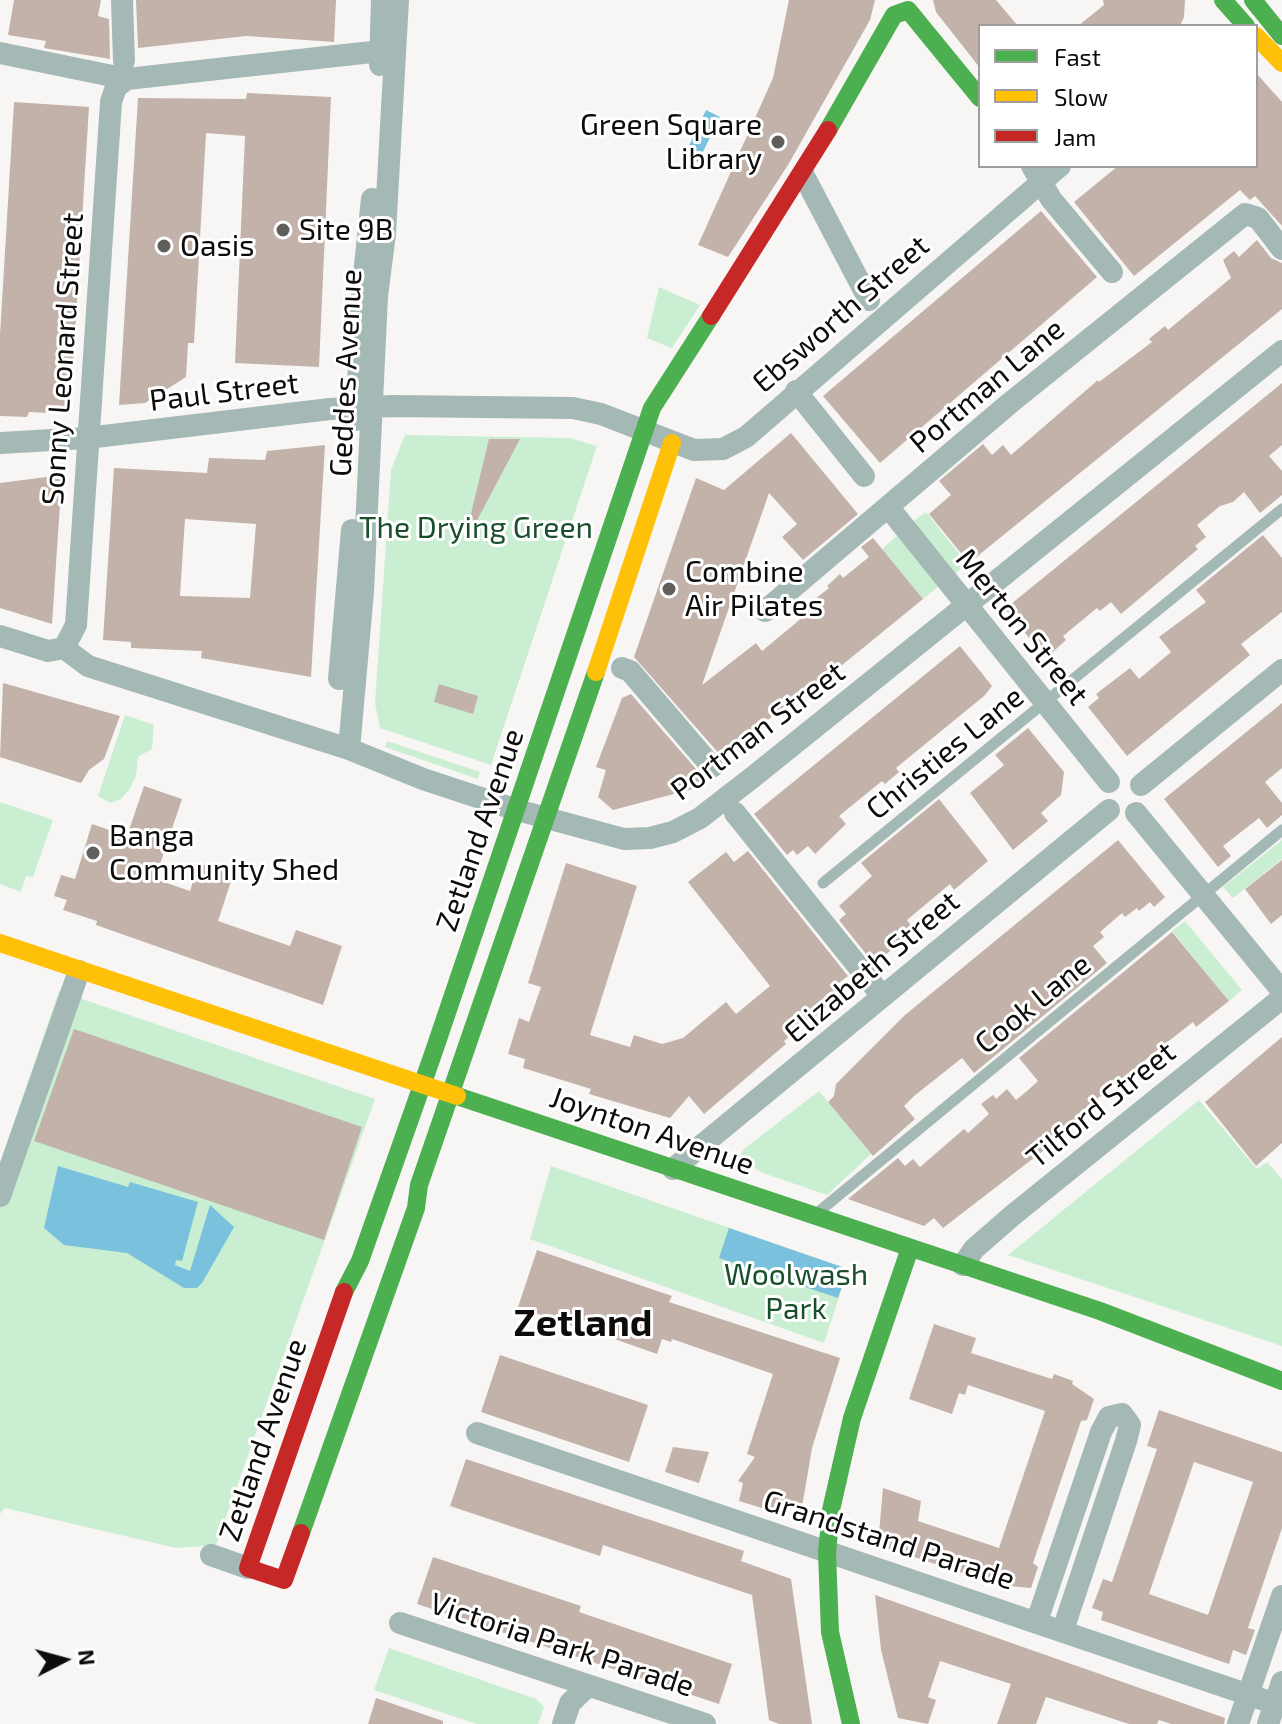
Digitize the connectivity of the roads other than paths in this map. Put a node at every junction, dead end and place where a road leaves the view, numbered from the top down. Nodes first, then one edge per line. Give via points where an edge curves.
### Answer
1 (122, 0) edge
2 (382, 0) edge
3 (398, 0) edge
4 (1223, 0) edge
5 (1253, 0) edge
6 (1242, 24) edge
7 (1282, 36) edge
8 (1258, 40) edge
9 (381, 51) junction
10 (0, 53) edge
11 (1282, 63) edge
12 (126, 70) junction
13 (977, 94) edge
14 (1045, 171) edge
15 (803, 174) junction
16 (1282, 249) edge
17 (1112, 272) dead end
18 (869, 300) dead end
19 (1282, 351) edge
20 (796, 391) junction
21 (365, 407) junction
22 (643, 432) junction
23 (87, 438) junction
24 (0, 443) edge
25 (672, 443) junction
26 (864, 476) dead end
27 (889, 508) junction
28 (1282, 509) edge
29 (967, 604) junction
30 (765, 611) dead end
31 (0, 636) edge
32 (64, 648) junction
33 (622, 668) dead end
34 (1282, 670) edge
35 (1045, 702) junction
36 (342, 746) junction
37 (712, 767) dead end
38 (1109, 782) junction
39 (1141, 785) junction
40 (517, 810) junction
41 (1109, 810) junction
42 (735, 813) dead end
43 (1136, 813) junction
44 (548, 819) junction
45 (1282, 830) edge
46 (823, 883) dead end
47 (1203, 895) junction
48 (0, 943) edge
49 (79, 971) junction
50 (1282, 991) edge
51 (882, 996) junction
52 (1282, 998) edge
53 (422, 1084) junction
54 (453, 1094) junction
55 (673, 1169) junction
56 (0, 1196) edge
57 (815, 1215) junction
58 (910, 1248) junction
59 (963, 1265) junction
60 (1282, 1381) edge
61 (477, 1433) dead end
62 (827, 1553) junction
63 (211, 1555) dead end
64 (248, 1568) junction
65 (1282, 1596) edge
66 (1037, 1621) junction
67 (400, 1623) dead end
68 (1063, 1630) junction
69 (587, 1687) junction
70 (1249, 1694) junction
71 (1277, 1704) edge
72 (563, 1724) edge
73 (705, 1724) edge
74 (851, 1724) edge
75 (1238, 1724) edge

1 - 12 street
2 - 9 street, Geddes Avenue
3 - 21 street, Geddes Avenue
4 - 6 street
5 - 7 street
8 - 11 street
9 - 12 street
9 - 21 street, Geddes Avenue via 361,303
10 - 12 street
12 - 23 street, Sonny Leonard Street via 111,102
13 - 15 street, Zetland Avenue via 908,10 891,18
14 - 17 street via 1051,199
14 - 20 street, Ebsworth Street
15 - 18 street
15 - 22 street, Zetland Avenue via 652,408
16 - 27 street, Portman Lane via 1251,214 1235,221
19 - 29 street, Portman Street
20 - 25 street, Ebsworth Street via 746,437 723,449 705,451
20 - 26 street
21 - 22 street, Paul Street via 573,408
21 - 23 street, Paul Street
21 - 36 street, Geddes Avenue via 351,551
22 - 25 street, Ebsworth Street
22 - 40 street, Zetland Avenue
23 - 24 street, Paul Street
23 - 32 street, Sonny Leonard Street via 76,625
25 - 44 street, Zetland Avenue
27 - 29 street, Merton Street
27 - 30 street, Portman Lane
28 - 35 lane, Christies Lane
29 - 35 street, Merton Street
29 - 44 street, Portman Street via 753,777 673,832 624,839
31 - 32 street, Portman Street via 48,651
32 - 36 street, Portman Street via 88,666
33 - 37 street
34 - 39 street
35 - 38 street, Merton Street
35 - 46 lane, Christies Lane
36 - 40 street, Portman Street
38 - 39 street via 1126,776
38 - 41 street via 1104,799
39 - 43 street via 1144,797
40 - 44 street, Portman Street
40 - 53 street, Zetland Avenue
41 - 43 street via 1125,817
41 - 51 street, Elizabeth Street
42 - 51 street
43 - 47 street
44 - 54 street, Zetland Avenue
45 - 47 lane, Cook Lane
47 - 50 street
47 - 57 lane, Cook Lane
48 - 49 street, Joynton Avenue
49 - 53 street, Joynton Avenue
49 - 56 street
51 - 55 street, Elizabeth Street
52 - 59 street, Tilford Street via 1013,1215
53 - 54 street, Joynton Avenue
53 - 64 street, Zetland Avenue
54 - 55 street, Joynton Avenue
54 - 64 street, Zetland Avenue via 284,1580
55 - 57 street, Joynton Avenue
57 - 58 street, Joynton Avenue
58 - 59 street, Joynton Avenue
58 - 62 street via 852,1418
59 - 60 street, Joynton Avenue
61 - 62 street, Grandstand Parade
62 - 66 street, Grandstand Parade
62 - 74 street via 830,1632
63 - 64 street
65 - 70 street
66 - 68 street, Grandstand Parade
66 - 68 street via 1101,1432 1109,1417 1122,1414 1130,1425 1126,1441
67 - 69 street, Victoria Park Parade
68 - 70 street, Grandstand Parade
69 - 72 street via 570,1703
69 - 73 street, Victoria Park Parade
70 - 71 street, Grandstand Parade
70 - 75 street

